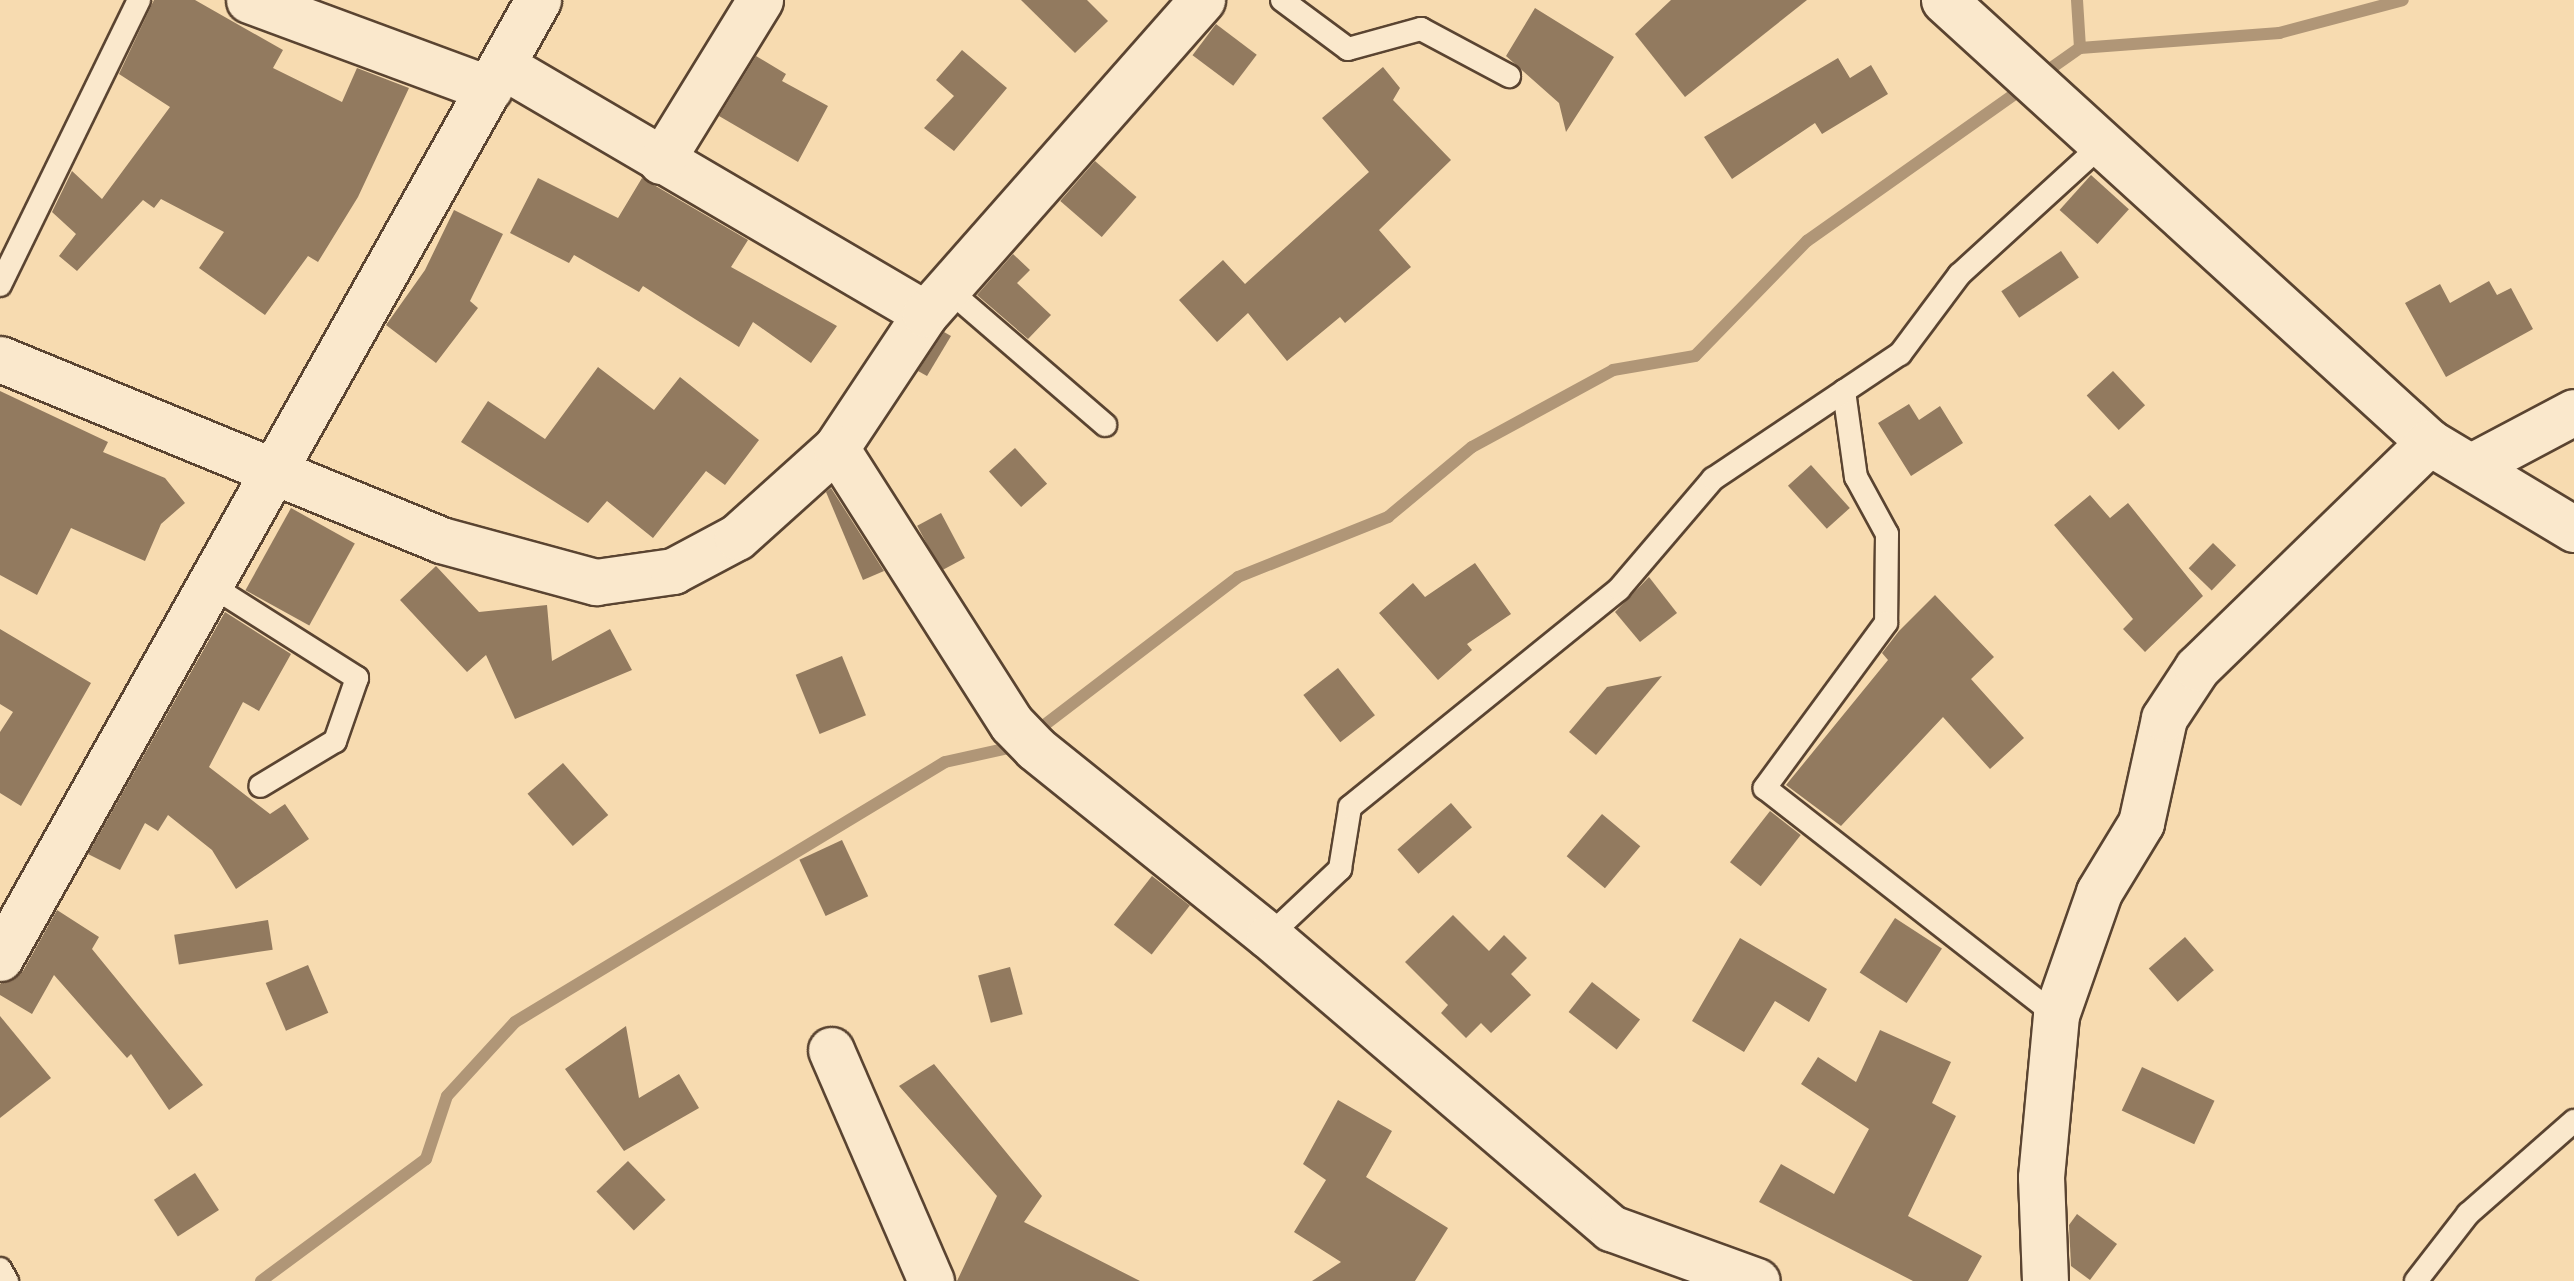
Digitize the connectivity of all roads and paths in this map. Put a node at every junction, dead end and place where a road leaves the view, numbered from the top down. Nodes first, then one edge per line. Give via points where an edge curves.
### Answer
1 (138, 0) edge
2 (248, 0) edge
3 (538, 0) edge
4 (760, 0) edge
5 (1202, 0) edge
6 (1282, 0) edge
7 (1944, 0) edge
8 (1509, 76) dead end
9 (496, 78) junction
10 (2106, 142) junction
11 (661, 162) junction
12 (0, 285) edge
13 (938, 302) junction
14 (0, 359) edge
15 (1844, 391) junction
16 (2574, 412) edge
17 (1106, 425) dead end
18 (2429, 442) junction
19 (836, 448) junction
20 (2472, 466) junction
21 (276, 473) junction
22 (2574, 529) edge
23 (212, 586) junction
24 (260, 786) dead end
25 (1269, 936) junction
26 (0, 958) edge
27 (2056, 1014) junction
28 (831, 1050) dead end
29 (2574, 1121) edge
30 (0, 1270) edge
31 (7, 1281) edge
32 (932, 1281) edge
33 (1757, 1281) edge
34 (2045, 1281) edge
35 (2416, 1281) edge

1 - 12 lane
2 - 9 street
3 - 9 street
4 - 11 street
5 - 13 street
6 - 8 lane via 1348,48 1421,29
7 - 10 street
9 - 11 street
9 - 21 street
10 - 15 lane via 1959,275 1900,354
10 - 18 street
11 - 13 street
13 - 17 lane
13 - 19 street
14 - 21 street
15 - 25 lane via 1713,478 1619,589 1350,808 1340,869
15 - 27 lane via 1856,477 1887,534 1886,622 1765,788
16 - 20 street
18 - 20 street
18 - 27 street via 2197,668 2164,718 2142,823 2099,892
19 - 21 street via 737,537 673,571 596,582 441,540
19 - 25 street via 1023,736
20 - 22 street
21 - 23 street
23 - 24 lane via 357,678 335,741
23 - 26 street
25 - 33 street via 1611,1228
27 - 34 street via 2042,1178
28 - 32 street
29 - 35 lane via 2468,1214
30 - 31 lane

